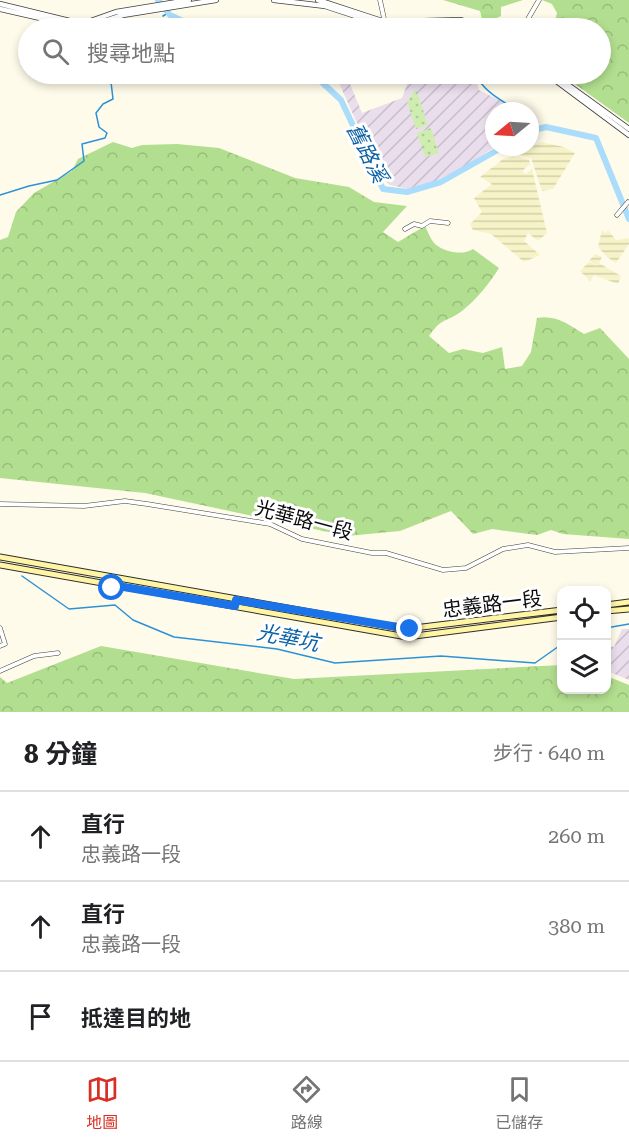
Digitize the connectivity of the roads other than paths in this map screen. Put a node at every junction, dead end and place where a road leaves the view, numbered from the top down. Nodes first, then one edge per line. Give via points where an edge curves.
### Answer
1 (189, 0) edge
2 (216, 0) edge
3 (274, 0) edge
4 (318, 0) edge
5 (380, 0) edge
6 (539, 0) edge
7 (0, 6) edge
8 (158, 7) junction
9 (55, 18) edge
10 (99, 18) edge
11 (367, 18) edge
12 (369, 18) edge
13 (384, 18) edge
14 (528, 18) edge
15 (560, 84) edge
16 (568, 84) edge
17 (629, 129) edge
18 (629, 135) edge
19 (628, 202) edge
20 (617, 215) dead end
21 (448, 223) dead end
22 (405, 229) dead end
23 (0, 504) edge
24 (629, 548) edge
25 (0, 556) edge
26 (0, 565) edge
27 (114, 576) junction
28 (112, 587) junction
29 (629, 602) edge
30 (236, 603) junction
31 (611, 604) edge
32 (629, 609) edge
33 (557, 610) edge
34 (611, 611) edge
35 (557, 618) edge
36 (485, 619) junction
37 (0, 628) edge
38 (486, 629) junction
39 (0, 646) edge
40 (58, 653) dead end
41 (0, 671) edge

1 - 8 street
2 - 8 street
3 - 11 street via 331,7
4 - 12 street
5 - 13 street
6 - 14 street
7 - 9 street
8 - 10 street
15 - 18 street
16 - 17 street
19 - 20 street
21 - 22 street via 430,221
23 - 24 street, 光華路一段 via 147,504 270,524 302,539 386,553 442,570 466,567 502,549 528,545 555,552
25 - 27 main road, 忠義路一段
26 - 28 main road, 忠義路一段
27 - 28 main road
27 - 30 main road, 忠義路一段
28 - 30 main road, 忠義路一段
29 - 31 main road
30 - 36 main road, 忠義路一段 via 406,629
30 - 38 main road, 忠義路一段 via 407,637
32 - 34 main road
33 - 36 main road, 忠義路一段
35 - 38 main road, 忠義路一段
36 - 38 main road
37 - 39 street via 5,644
40 - 41 street via 34,656

